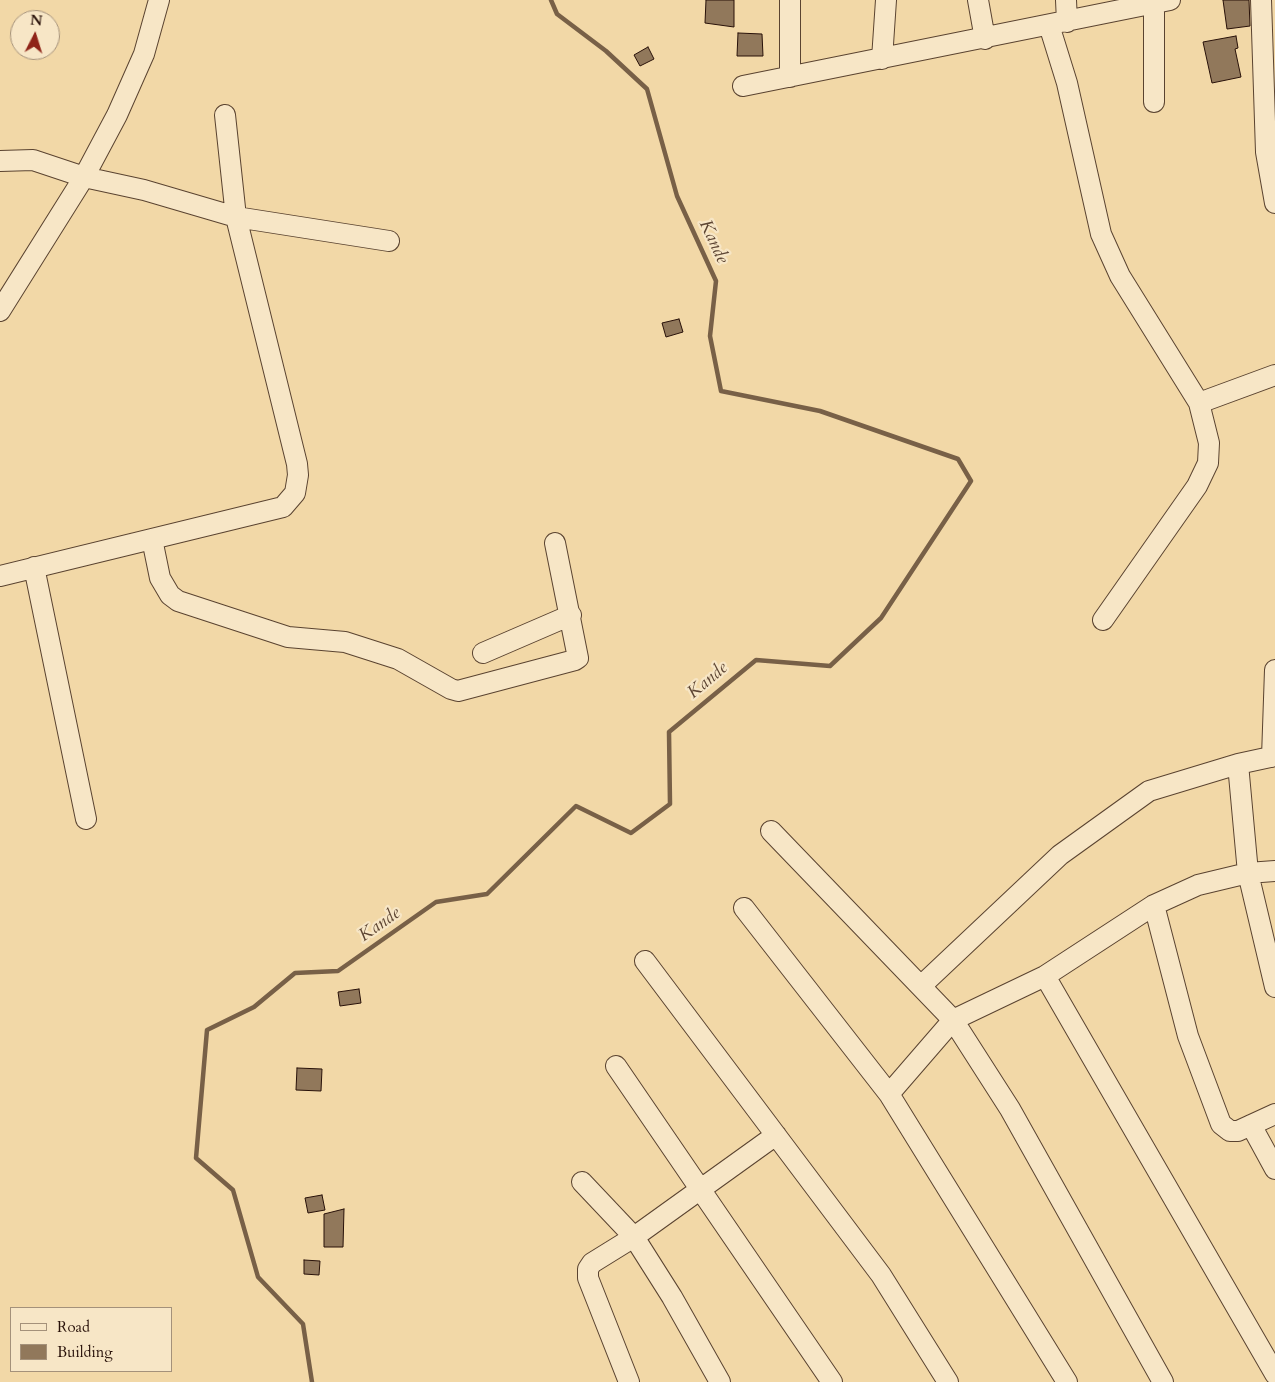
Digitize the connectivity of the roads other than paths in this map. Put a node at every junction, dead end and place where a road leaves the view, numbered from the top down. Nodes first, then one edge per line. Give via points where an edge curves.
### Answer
1 (159, 0) edge
2 (790, 0) edge
3 (886, 0) edge
4 (978, 0) edge
5 (1066, 0) edge
6 (1261, 0) edge
7 (1159, 1) edge
8 (1058, 24) junction
9 (984, 39) junction
10 (882, 59) junction
11 (790, 77) junction
12 (743, 86) dead end
13 (1154, 102) dead end
14 (225, 115) dead end
15 (0, 162) edge
16 (84, 177) junction
17 (1275, 203) edge
18 (236, 217) junction
19 (389, 241) dead end
20 (0, 311) edge
21 (1275, 375) edge
22 (1199, 403) junction
23 (152, 539) junction
24 (555, 543) dead end
25 (34, 567) junction
26 (0, 576) edge
27 (571, 615) junction
28 (1102, 620) dead end
29 (483, 653) dead end
30 (1275, 670) edge
31 (1273, 757) edge
32 (1238, 764) junction
33 (86, 819) dead end
34 (771, 831) dead end
35 (1275, 871) edge
36 (1248, 873) junction
37 (1154, 905) junction
38 (744, 908) dead end
39 (645, 961) dead end
40 (1045, 976) junction
41 (921, 986) junction
42 (1275, 986) edge
43 (953, 1020) junction
44 (616, 1066) dead end
45 (889, 1094) junction
46 (1275, 1114) edge
47 (1251, 1125) junction
48 (776, 1135) junction
49 (1275, 1169) edge
50 (582, 1182) dead end
51 (699, 1190) junction
52 (634, 1237) junction
53 (1275, 1374) edge
54 (629, 1382) edge
55 (720, 1382) edge
56 (832, 1382) edge
57 (948, 1382) edge
58 (1068, 1382) edge
59 (1163, 1382) edge

1 - 16 street via 144,54
2 - 11 street
3 - 10 street
4 - 9 street
5 - 8 street
6 - 17 street via 1266,152
7 - 8 street
7 - 13 street
8 - 9 street
8 - 22 street via 1067,83 1101,234 1120,276
9 - 10 street
10 - 11 street
11 - 12 street
14 - 18 street
15 - 16 street via 33,160
16 - 18 street via 144,190
16 - 20 street
18 - 19 street
18 - 23 street via 297,464 295,493 283,507
21 - 22 street
22 - 28 street via 1209,443 1208,464 1197,486
23 - 25 street
23 - 27 street via 160,578 178,602 288,637 345,642 389,656 458,691 576,660 578,655
24 - 27 street
25 - 26 street
25 - 33 street
27 - 29 street
30 - 31 street
31 - 32 street
32 - 36 street
32 - 41 street via 1149,791 1060,856
34 - 41 street
35 - 36 street
36 - 37 street via 1198,884
36 - 42 street
37 - 40 street
37 - 47 street via 1188,1036 1221,1124 1230,1131
38 - 45 street
39 - 48 street
40 - 43 street
40 - 53 street
41 - 43 street
43 - 45 street
43 - 59 street via 1010,1109
44 - 51 street
45 - 58 street
46 - 47 street
47 - 49 street
48 - 51 street
48 - 57 street via 881,1275
50 - 52 street
51 - 52 street
51 - 56 street
52 - 54 street via 592,1263 588,1269 588,1278
52 - 55 street

